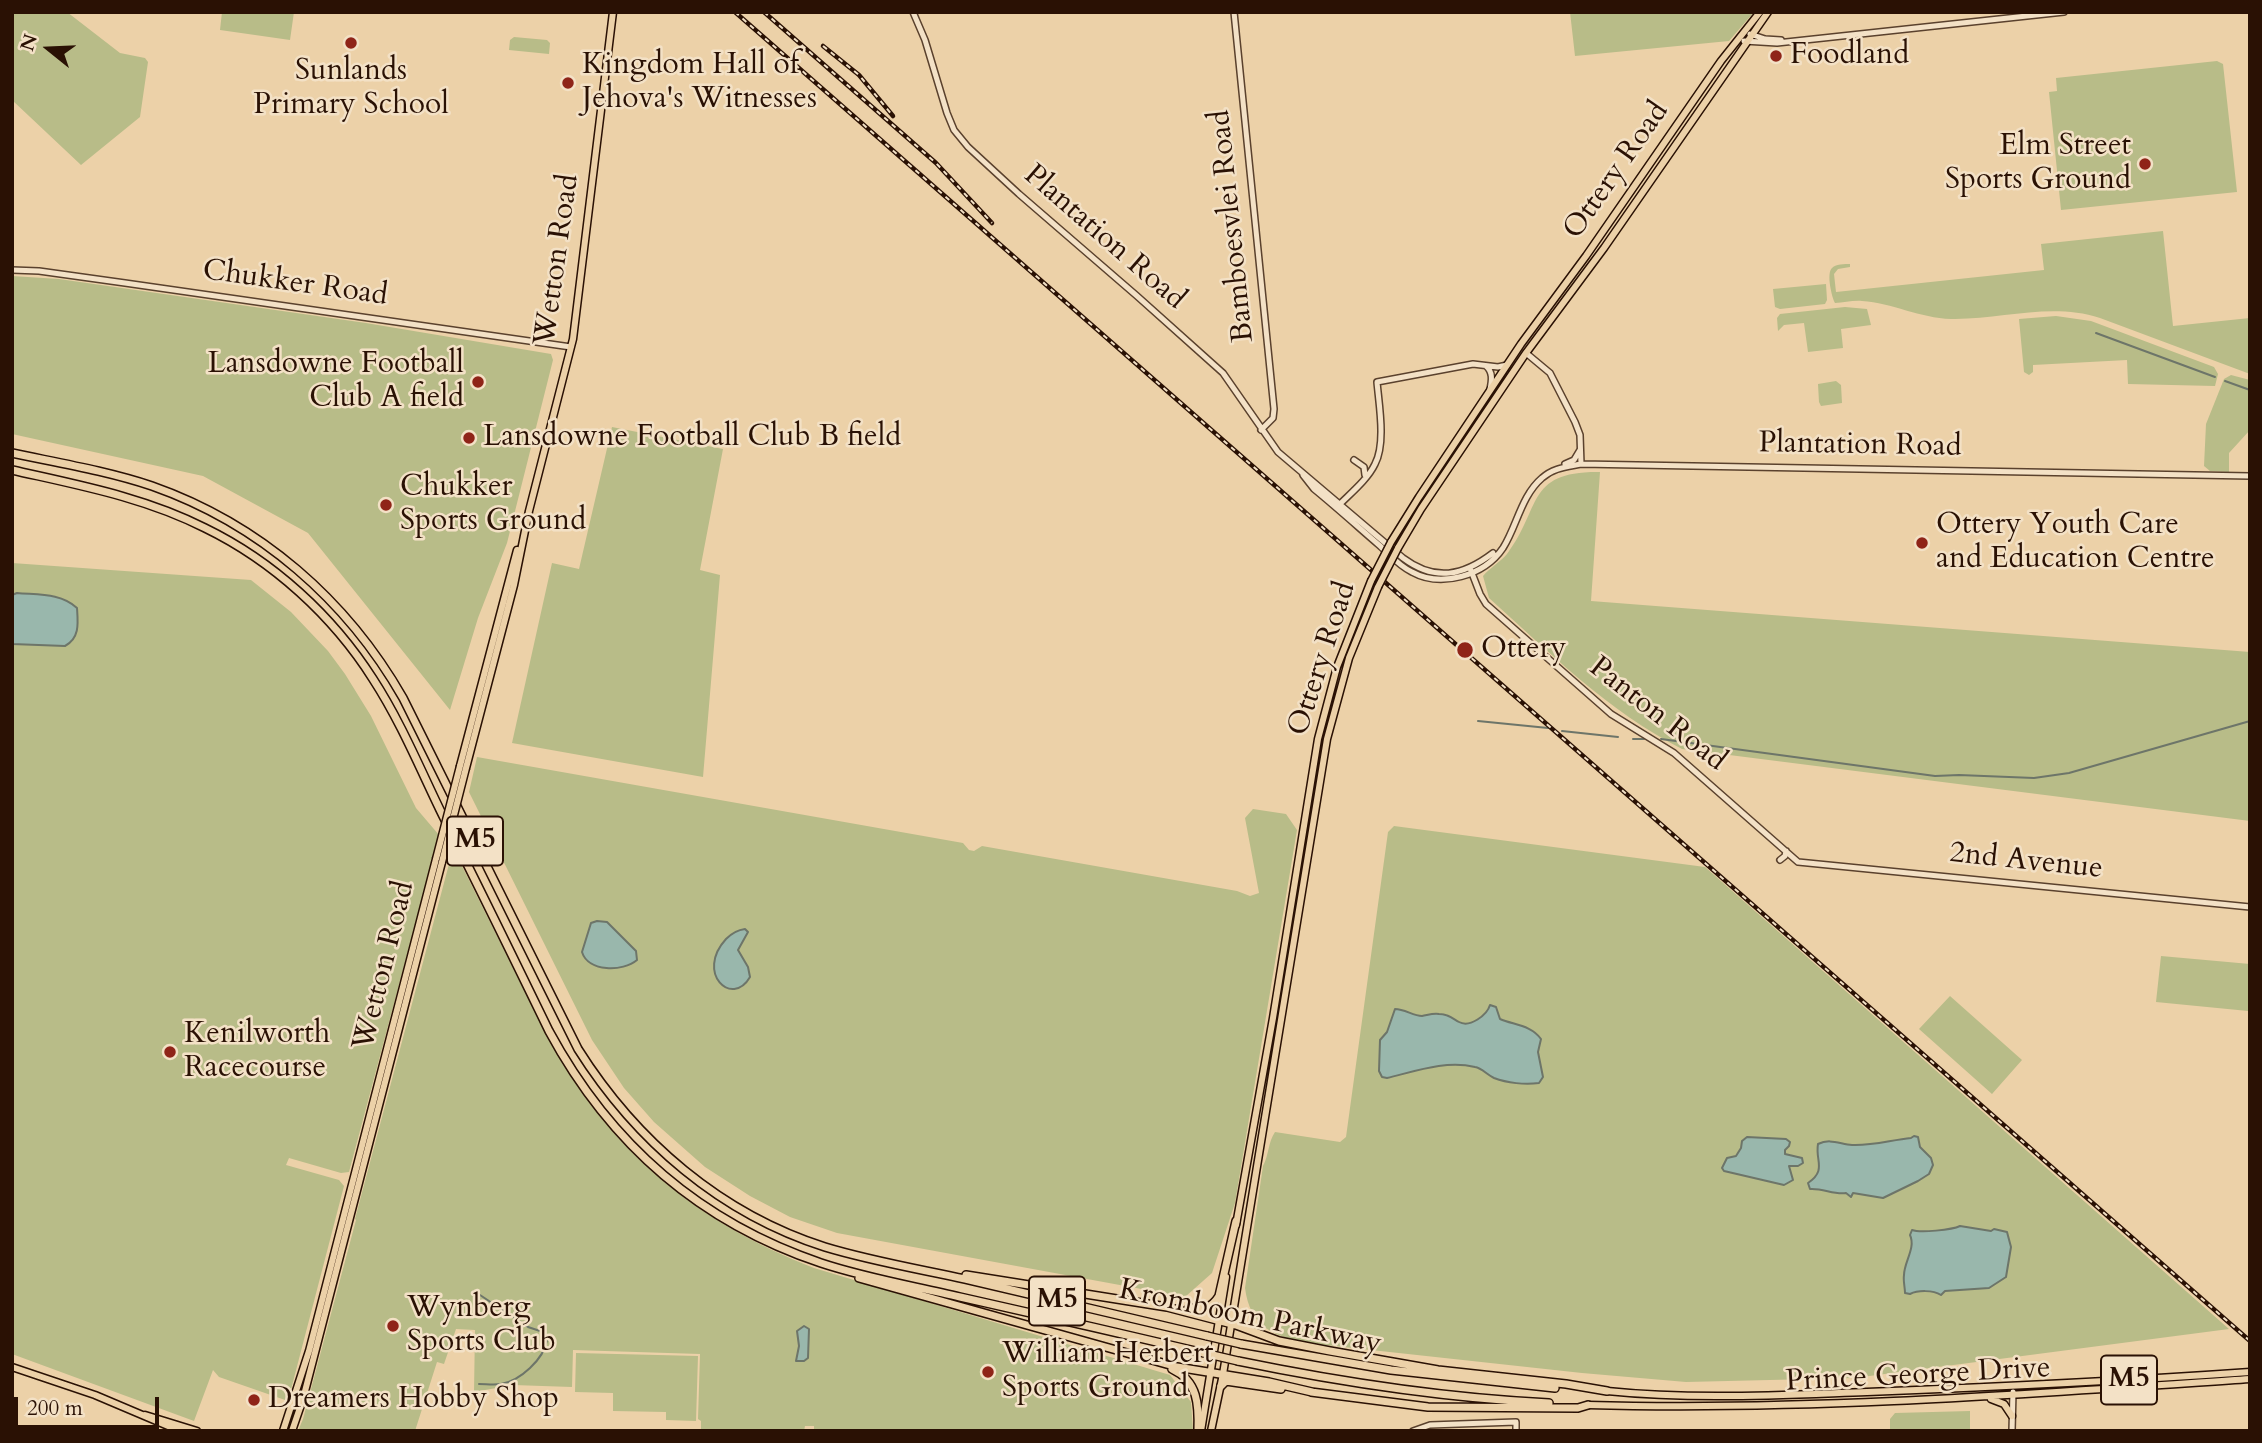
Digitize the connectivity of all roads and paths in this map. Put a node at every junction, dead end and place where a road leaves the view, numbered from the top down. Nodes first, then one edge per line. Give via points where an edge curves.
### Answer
1 (613, 12) edge
2 (913, 12) edge
3 (1234, 12) edge
4 (1760, 12) edge
5 (1769, 12) edge
6 (2064, 12) edge
7 (1748, 32) junction
8 (1739, 37) junction
9 (1792, 41) junction
10 (1746, 42) junction
11 (12, 271) edge
12 (571, 346) junction
13 (1526, 353) junction
14 (1483, 364) junction
15 (1507, 365) junction
16 (1490, 391) junction
17 (1261, 430) junction
18 (1580, 447) junction
19 (12, 453) edge
20 (1354, 460) dead end
21 (1581, 464) junction
22 (1559, 468) junction
23 (12, 470) edge
24 (2250, 476) edge
25 (1364, 478) junction
26 (1339, 506) junction
27 (1507, 538) junction
28 (1484, 565) junction
29 (1470, 570) junction
30 (1476, 585) junction
31 (1786, 851) junction
32 (1780, 860) dead end
33 (439, 861) junction
34 (1798, 862) joint
35 (2250, 907) edge
36 (1236, 1221) junction
37 (906, 1266) junction
38 (844, 1269) junction
39 (1167, 1307) junction
40 (1219, 1321) junction
41 (1231, 1323) junction
42 (1154, 1362) junction
43 (12, 1367) edge
44 (1210, 1372) junction
45 (1223, 1374) junction
46 (2249, 1375) edge
47 (1221, 1386) junction
48 (2013, 1387) junction
49 (1607, 1391) junction
50 (1312, 1392) junction
51 (2013, 1395) junction
52 (1955, 1398) junction
53 (1588, 1405) junction
54 (143, 1415) junction
55 (2012, 1416) junction
56 (1422, 1429) edge
57 (180, 1431) edge
58 (197, 1431) edge
59 (283, 1431) edge
60 (292, 1431) edge
61 (1200, 1431) edge
62 (1211, 1431) edge
63 (1413, 1431) edge
64 (1516, 1431) edge
65 (2012, 1431) edge

1 - 12 main road, Wetton Road
2 - 17 street, Plantation Road via 954,130 1019,194 1223,373
3 - 17 street, Bamboesvlei Road via 1274,409
4 - 7 main road, Ottery Road
5 - 7 main road, Ottery Road
6 - 9 street
7 - 8 main road, Ottery Road
7 - 9 street
7 - 10 main road, Ottery Road
8 - 10 street
8 - 15 main road, Ottery Road
9 - 10 street
10 - 13 main road, Ottery Road
11 - 12 street, Chukker Road via 114,281
12 - 33 main road, Wetton Road, bridge via 514,584
13 - 18 street via 1550,373 1575,422
13 - 41 main road, Ottery Road, bridge via 1398,548 1349,657 1330,726
14 - 15 street
14 - 16 street via 1491,372
14 - 25 street via 1377,382 1379,448 1375,464
15 - 16 main road, Ottery Road
16 - 36 main road, Ottery Road, bridge via 1391,542 1339,660 1320,728
17 - 26 street, Plantation Road via 1314,489
18 - 21 street
18 - 22 street via 1574,460
19 - 37 highway, Kromboom Parkway / M5 via 134,481 187,500 250,534 317,586 388,672 578,1049 630,1119 683,1170 754,1217 825,1247
20 - 25 street via 1365,468
21 - 22 street, Plantation Road
21 - 24 street, Plantation Road
22 - 27 street, Plantation Road via 1532,489
23 - 38 highway, Kromboom Parkway / M5 via 146,502 178,515 239,547 302,595 373,679 549,1031 601,1112 658,1171 704,1207 768,1243
25 - 26 street
26 - 29 street, Plantation Road via 1415,574 1446,579
27 - 28 street, Plantation Road
27 - 29 street, Plantation Road
28 - 29 street, Plantation Road
28 - 30 street
29 - 30 street, Panton Road
30 - 31 street, Panton Road via 1486,604 1611,714 1674,753
31 - 32 street
31 - 34 street, Panton Road
33 - 59 main road, Wetton Road via 303,1373
33 - 60 main road, Wetton Road
34 - 35 street, 2nd Avenue
36 - 39 highway via 1216,1303 1202,1309
36 - 40 main road, Ottery Road
37 - 39 highway
37 - 49 highway, Kromboom Parkway / M5, bridge via 1330,1361 1499,1383
38 - 42 highway via 860,1278
38 - 53 highway, Kromboom Parkway / M5, bridge via 1327,1378 1509,1401
39 - 40 highway
40 - 41 highway
40 - 44 main road, Ottery Road
41 - 45 main road, Ottery Road
41 - 49 highway via 1279,1340 1342,1353
42 - 44 highway
42 - 61 highway via 1180,1373 1191,1384
43 - 54 main road
44 - 45 highway
44 - 61 main road, Ottery Road
45 - 47 main road, Ottery Road
45 - 50 highway
46 - 48 main road, Prince George Drive / M5
46 - 51 main road, Prince George Drive / M5
47 - 50 highway via 1226,1381
47 - 62 main road, Ottery Road
48 - 49 main road, Prince George Drive / M5 via 1717,1397
48 - 51 street
50 - 53 highway via 1428,1407
51 - 52 main road, Prince George Drive / M5
51 - 55 street
52 - 53 main road, Prince George Drive / M5 via 1717,1407
52 - 55 main road via 1997,1400
54 - 57 main road
54 - 58 main road
55 - 65 street
56 - 63 street
56 - 64 street via 1516,1422

